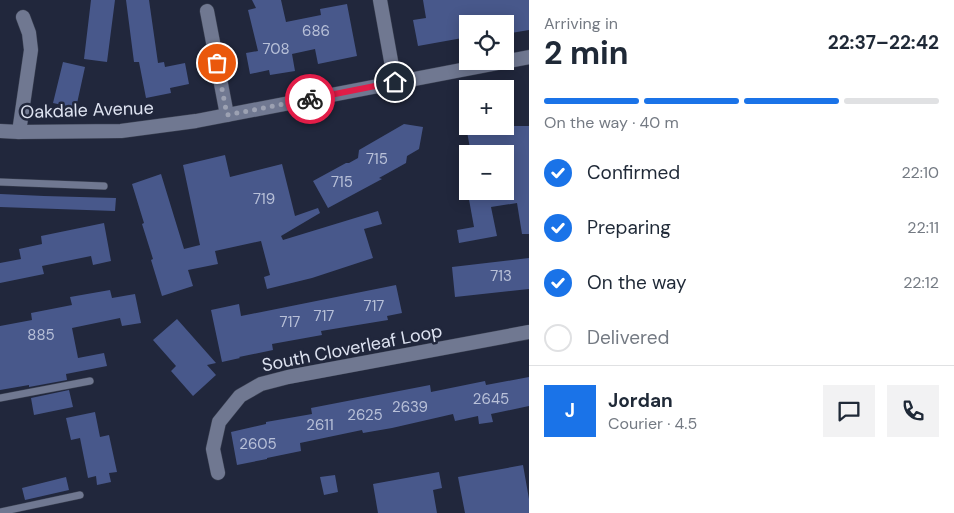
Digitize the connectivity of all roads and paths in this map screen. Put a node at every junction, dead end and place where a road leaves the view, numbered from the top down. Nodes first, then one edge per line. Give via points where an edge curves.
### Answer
1 (380, 0) edge
2 (207, 11) dead end
3 (23, 17) dead end
4 (529, 57) edge
5 (395, 82) junction
6 (227, 115) junction
7 (0, 131) edge
8 (19, 132) junction
9 (0, 182) edge
10 (104, 186) dead end
11 (529, 332) edge
12 (90, 381) dead end
13 (0, 398) edge
14 (218, 473) dead end
15 (80, 495) dead end
16 (0, 512) edge

1 - 5 street
2 - 6 street
3 - 8 street via 31,50
4 - 5 street, Oakdale Avenue
5 - 6 street, Oakdale Avenue
6 - 8 street, Oakdale Avenue via 122,131
7 - 8 street, Oakdale Avenue
9 - 10 lane
11 - 14 street, South Cloverleaf Loop via 261,384 240,396 219,422 213,449
12 - 13 lane
15 - 16 lane

